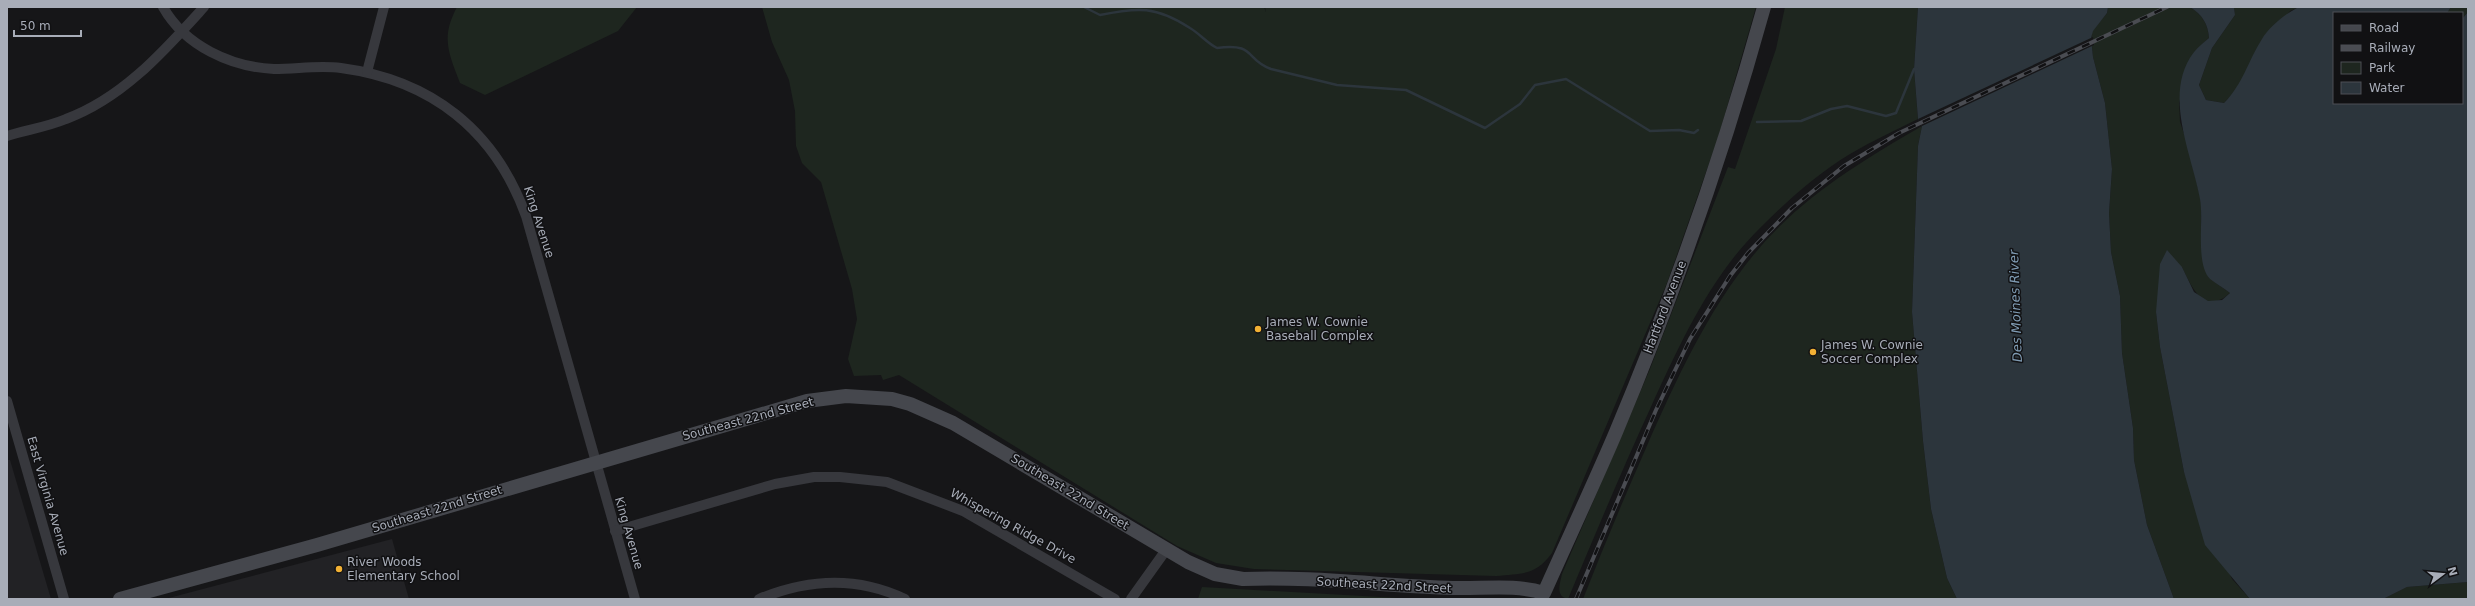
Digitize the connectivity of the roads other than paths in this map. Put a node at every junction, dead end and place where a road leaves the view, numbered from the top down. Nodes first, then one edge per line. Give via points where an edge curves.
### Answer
1 (163, 7) edge
2 (204, 7) edge
3 (384, 7) edge
4 (1764, 7) edge
5 (182, 32) junction
6 (367, 72) junction
7 (7, 136) edge
8 (7, 401) edge
9 (595, 462) junction
10 (615, 531) junction
11 (1166, 550) junction
12 (1543, 596) edge
13 (64, 599) edge
14 (120, 599) edge
15 (635, 599) edge
16 (759, 599) edge
17 (905, 599) edge
18 (1115, 599) edge
19 (1131, 599) edge

1 - 5 street, King Avenue
2 - 5 street
3 - 6 street
4 - 12 street, Hartford Avenue via 1689,245 1616,432
5 - 6 street, King Avenue via 216,55 245,65 274,68 334,68
5 - 7 street via 144,70 114,94 65,120
6 - 9 street, King Avenue via 412,87 455,112 485,142 510,176 526,216
8 - 13 street, East Virginia Avenue
9 - 10 street, King Avenue
9 - 11 street, Southeast 22nd Street via 807,401 846,396 892,399 910,404 952,423
9 - 14 street, Southeast 22nd Street via 317,545
10 - 15 street, King Avenue
10 - 18 street, Whispering Ridge Drive via 775,484 814,477 887,482 963,510
11 - 12 street, Southeast 22nd Street via 1204,570 1243,579 1500,588
11 - 19 street
16 - 17 street via 796,586 822,582 857,584 888,591

